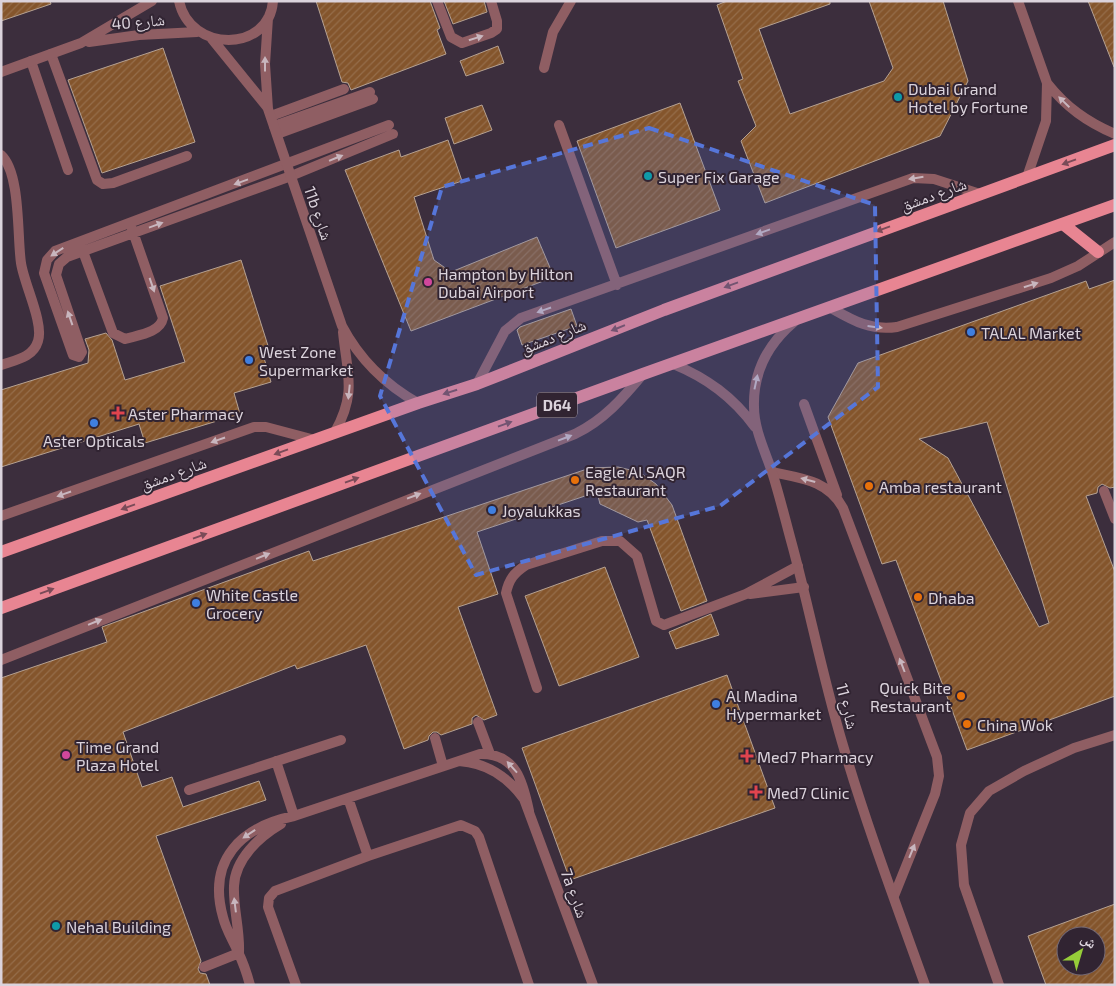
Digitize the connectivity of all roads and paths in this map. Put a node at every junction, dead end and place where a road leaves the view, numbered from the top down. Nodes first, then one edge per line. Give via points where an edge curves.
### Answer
1 (152, 1) edge
2 (179, 1) edge
3 (437, 1) edge
4 (491, 1) edge
5 (571, 1) edge
6 (1018, 1) edge
7 (274, 3) edge
8 (268, 18) junction
9 (197, 32) junction
10 (212, 39) junction
11 (81, 43) junction
12 (51, 54) junction
13 (31, 61) junction
14 (544, 68) dead end
15 (1, 72) edge
16 (1047, 83) junction
17 (344, 89) dead end
18 (372, 96) dead end
19 (269, 112) junction
20 (559, 126) dead end
21 (276, 130) junction
22 (1115, 134) edge
23 (1115, 145) edge
24 (1, 155) edge
25 (187, 156) dead end
26 (287, 165) junction
27 (68, 170) dead end
28 (291, 176) junction
29 (1027, 177) junction
30 (980, 194) junction
31 (1115, 205) edge
32 (1063, 224) junction
33 (131, 228) junction
34 (1115, 242) edge
35 (81, 246) junction
36 (1098, 252) junction
37 (617, 285) junction
38 (831, 308) junction
39 (797, 320) junction
40 (342, 326) junction
41 (673, 364) junction
42 (1, 365) edge
43 (643, 374) junction
44 (477, 384) junction
45 (418, 403) junction
46 (804, 404) dead end
47 (757, 430) junction
48 (335, 432) junction
49 (315, 440) junction
50 (772, 472) junction
51 (1104, 491) dead end
52 (838, 498) junction
53 (1, 516) edge
54 (1115, 519) edge
55 (1, 552) edge
56 (798, 566) junction
57 (804, 587) junction
58 (746, 594) junction
59 (1, 608) edge
60 (1, 660) edge
61 (537, 688) dead end
62 (478, 722) dead end
63 (1115, 735) edge
64 (434, 738) dead end
65 (341, 740) dead end
66 (490, 754) junction
67 (455, 761) junction
68 (276, 762) junction
69 (444, 766) junction
70 (189, 790) dead end
71 (348, 798) junction
72 (529, 811) junction
73 (294, 816) junction
74 (368, 856) junction
75 (894, 896) junction
76 (239, 953) junction
77 (204, 967) dead end
78 (592, 984) edge
79 (250, 985) edge
80 (296, 985) edge
81 (529, 985) edge
82 (925, 985) edge
83 (999, 985) edge

1 - 11 street, شارع 40
2 - 9 street via 188,22
3 -> 4 street via 451,37 462,42 497,29 498,21
5 - 14 street via 553,32
6 - 16 street
7 - 8 street
8 - 10 street via 243,38
19 -> 8 street, 11b شارع via 265,64
9 - 10 street
9 - 11 street, شارع 40
10 - 19 street, 11b شارع
11 - 12 street, شارع 40
12 - 13 street, شارع 40
12 - 25 street via 97,180 103,184 114,183
13 - 15 street, شارع 40
13 - 27 street
22 -> 16 street via 1074,112
16 - 29 street via 1046,120
17 - 19 street
18 - 21 street
19 - 21 street, 11b شارع
20 - 37 street
21 - 26 street, 11b شارع
23 -> 29 main road, شارع دمشق
24 - 42 street via 8,165 15,192 22,268 40,331 36,348 30,354
26 - 28 street, 11b شارع
28 -> 26 street via 391,130
26 -> 33 street
33 -> 28 street
28 - 40 street, 11b شارع
29 - 30 main road, شارع دمشق
30 -> 37 street via 934,179 913,178
30 -> 44 main road, شارع دمشق via 664,310
31 - 32 main road, D64
32 - 36 main road
32 - 38 main road, D64
33 - 35 street
33 -> 35 street via 163,318 159,328 154,330 125,339 113,334
34 - 36 street
35 -> 35 street via 50,255 44,272 73,355 79,357 81,349 56,275 58,264
38 -> 36 street via 864,326 897,327 1051,278 1078,266
37 -> 44 street via 516,322 502,337
38 - 39 main road, D64
39 - 41 main road, D64
47 -> 39 street, شارع 11 via 754,388 759,368 781,333
40 - 45 street, 11b شارع via 358,353 379,376
40 -> 48 street, 11b شارع via 350,391
41 - 43 main road, D64
41 - 47 street, شارع 11 via 712,383 739,407
59 -> 43 main road, D64
60 -> 43 street via 575,434 601,418
44 -> 45 main road, شارع دمشق
45 - 48 main road, شارع دمشق
46 - 52 street
47 - 50 street, شارع 11
48 - 49 main road, شارع دمشق
49 -> 53 street via 266,427 254,427
49 -> 55 main road, شارع دمشق
52 -> 50 street via 822,485
50 - 56 street, شارع 11
51 - 54 street
75 -> 52 street via 935,794 939,766
56 - 57 street, شارع 11
56 - 58 street
57 - 58 street
57 - 75 street, شارع 11 via 841,741
58 - 61 street via 670,625 661,625 654,618 637,556 620,541 602,541 526,565 508,581 506,593
62 - 66 street
63 - 83 street via 1074,748 1024,771 989,791 970,813 961,845 964,885
64 - 69 street
65 - 68 street
66 - 67 street
72 -> 66 street, 7a شارع via 517,773 505,760
67 - 69 street
67 - 72 street, 7a شارع via 482,765 500,774 516,788
68 - 70 street
68 - 73 street
69 - 71 street
71 - 73 street
71 - 74 street
72 - 78 street, 7a شارع
76 -> 73 street via 234,886 237,870 257,842
73 -> 76 street via 250,832 235,844 224,863 219,903 229,935
74 - 80 street via 282,888 270,898 270,915
74 - 81 street via 454,826 461,825 475,831
75 - 82 street, شارع 11
76 - 77 street
76 - 79 street

